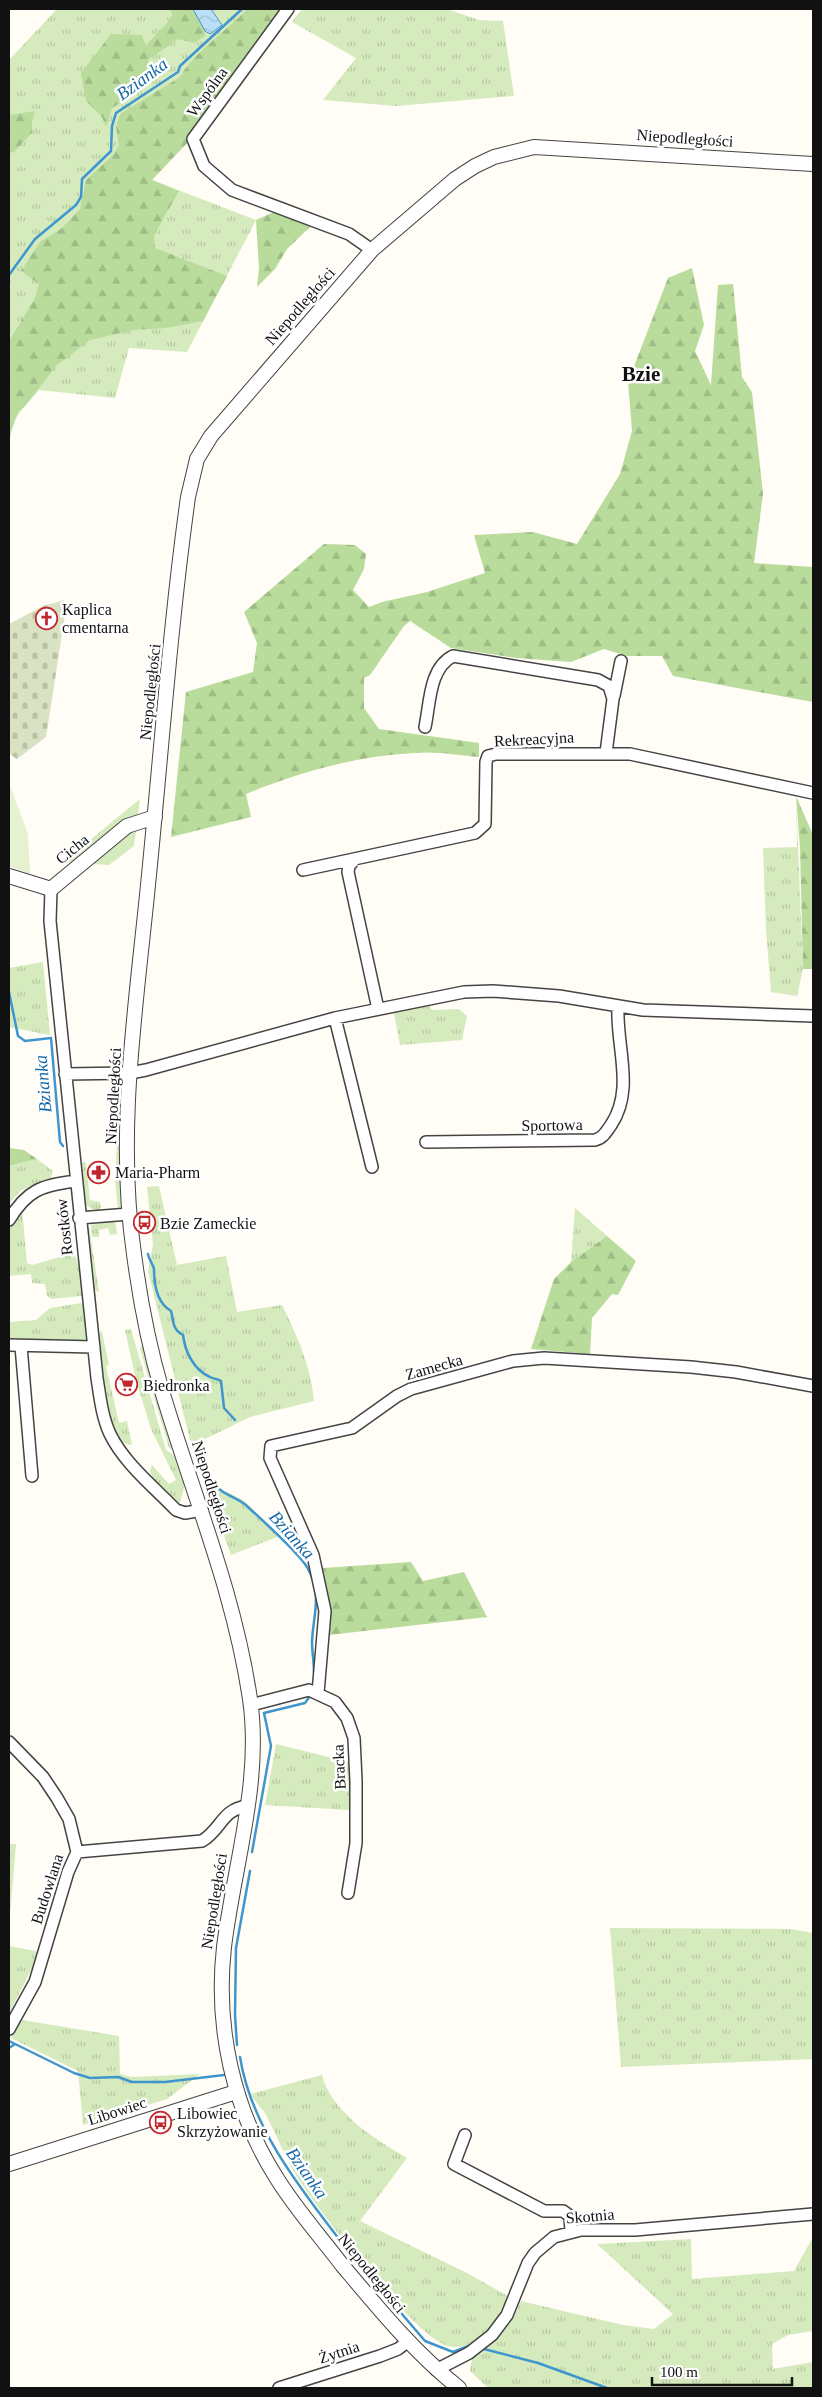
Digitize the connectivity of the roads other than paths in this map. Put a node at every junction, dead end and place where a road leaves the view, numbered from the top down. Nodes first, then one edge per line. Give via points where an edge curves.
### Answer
1 (288, 9) edge
2 (813, 164) edge
3 (372, 250) junction
4 (621, 661) dead end
5 (613, 699) junction
6 (425, 727) dead end
7 (606, 753) junction
8 (813, 793) edge
9 (155, 817) junction
10 (355, 859) junction
11 (303, 870) dead end
12 (9, 876) edge
13 (51, 889) junction
14 (618, 1007) junction
15 (378, 1009) junction
16 (813, 1016) edge
17 (336, 1018) junction
18 (130, 1073) junction
19 (65, 1074) junction
20 (426, 1142) dead end
21 (372, 1167) dead end
22 (76, 1181) junction
23 (129, 1214) junction
24 (79, 1218) junction
25 (9, 1220) edge
26 (9, 1345) edge
27 (21, 1346) junction
28 (94, 1347) junction
29 (813, 1386) edge
30 (32, 1476) dead end
31 (202, 1510) junction
32 (318, 1693) junction
33 (251, 1705) junction
34 (9, 1742) edge
35 (247, 1806) junction
36 (77, 1852) junction
37 (348, 1893) dead end
38 (9, 2029) edge
39 (236, 2092) junction
40 (465, 2136) dead end
41 (9, 2164) edge
42 (813, 2214) edge
43 (571, 2232) junction
44 (407, 2342) junction
45 (436, 2370) junction
46 (279, 2388) edge
47 (459, 2388) edge

1 - 3 street, Wspólna via 193,139 204,166 232,190 349,234
2 - 3 street, Niepodległości via 534,147 475,166 455,179
3 - 9 street, Niepodległości via 220,424 197,459 184,524
4 - 5 street
5 - 6 street via 609,686 598,680 453,656 436,671
5 - 7 street
7 - 8 street, Rekreacyjna via 663,760
7 - 10 street, Rekreacyjna via 488,756 485,824 475,833
9 - 13 street, Cicha via 127,826
9 - 18 street, Niepodległości
10 - 11 street, Rekreacyjna
10 - 15 street via 348,872
12 - 13 street, Cicha
13 - 19 street, Rostków via 50,921
14 - 15 street via 559,996 493,991 464,992
14 - 16 street
14 - 20 street, Sportowa via 623,1095 617,1115 600,1138
15 - 17 street
17 - 18 street
17 - 21 street
18 - 19 street
18 - 23 street, Niepodległości via 127,1139
19 - 22 street, Rostków
22 - 24 street, Rostków
22 - 25 street via 40,1188 23,1199
23 - 24 street
23 - 31 street, Niepodległości via 136,1272 153,1354
24 - 28 street, Rostków
26 - 27 street
27 - 28 street
27 - 30 street
28 - 31 street, Rostków via 104,1414 119,1449 176,1510 185,1513
29 - 32 street, Zamecka via 691,1366 530,1358 411,1389 352,1428 271,1446 270,1458 313,1555 325,1612
31 - 33 street, Niepodległości via 232,1612
32 - 33 street via 309,1690
32 - 37 street, Bracka via 335,1702 347,1718 354,1738 356,1843
33 - 35 street, Niepodległości via 253,1748
34 - 36 street, Budowlana via 57,1798 69,1819
35 - 36 street via 228,1812 209,1837 202,1841
35 - 39 street, Niepodległości via 222,1968 224,2035
36 - 38 street, Budowlana via 35,1982
39 - 41 street, Libowiec
39 - 44 street, Niepodległości via 276,2178
40 - 43 street via 454,2164 544,2210 563,2211 570,2216
42 - 43 street, Skotnia via 635,2230
43 - 45 street, Skotnia via 554,2237 535,2253 507,2315 492,2335 469,2353
44 - 45 street, Niepodległości
44 - 46 street, Żytnia via 380,2356
45 - 47 street, Niepodległości

